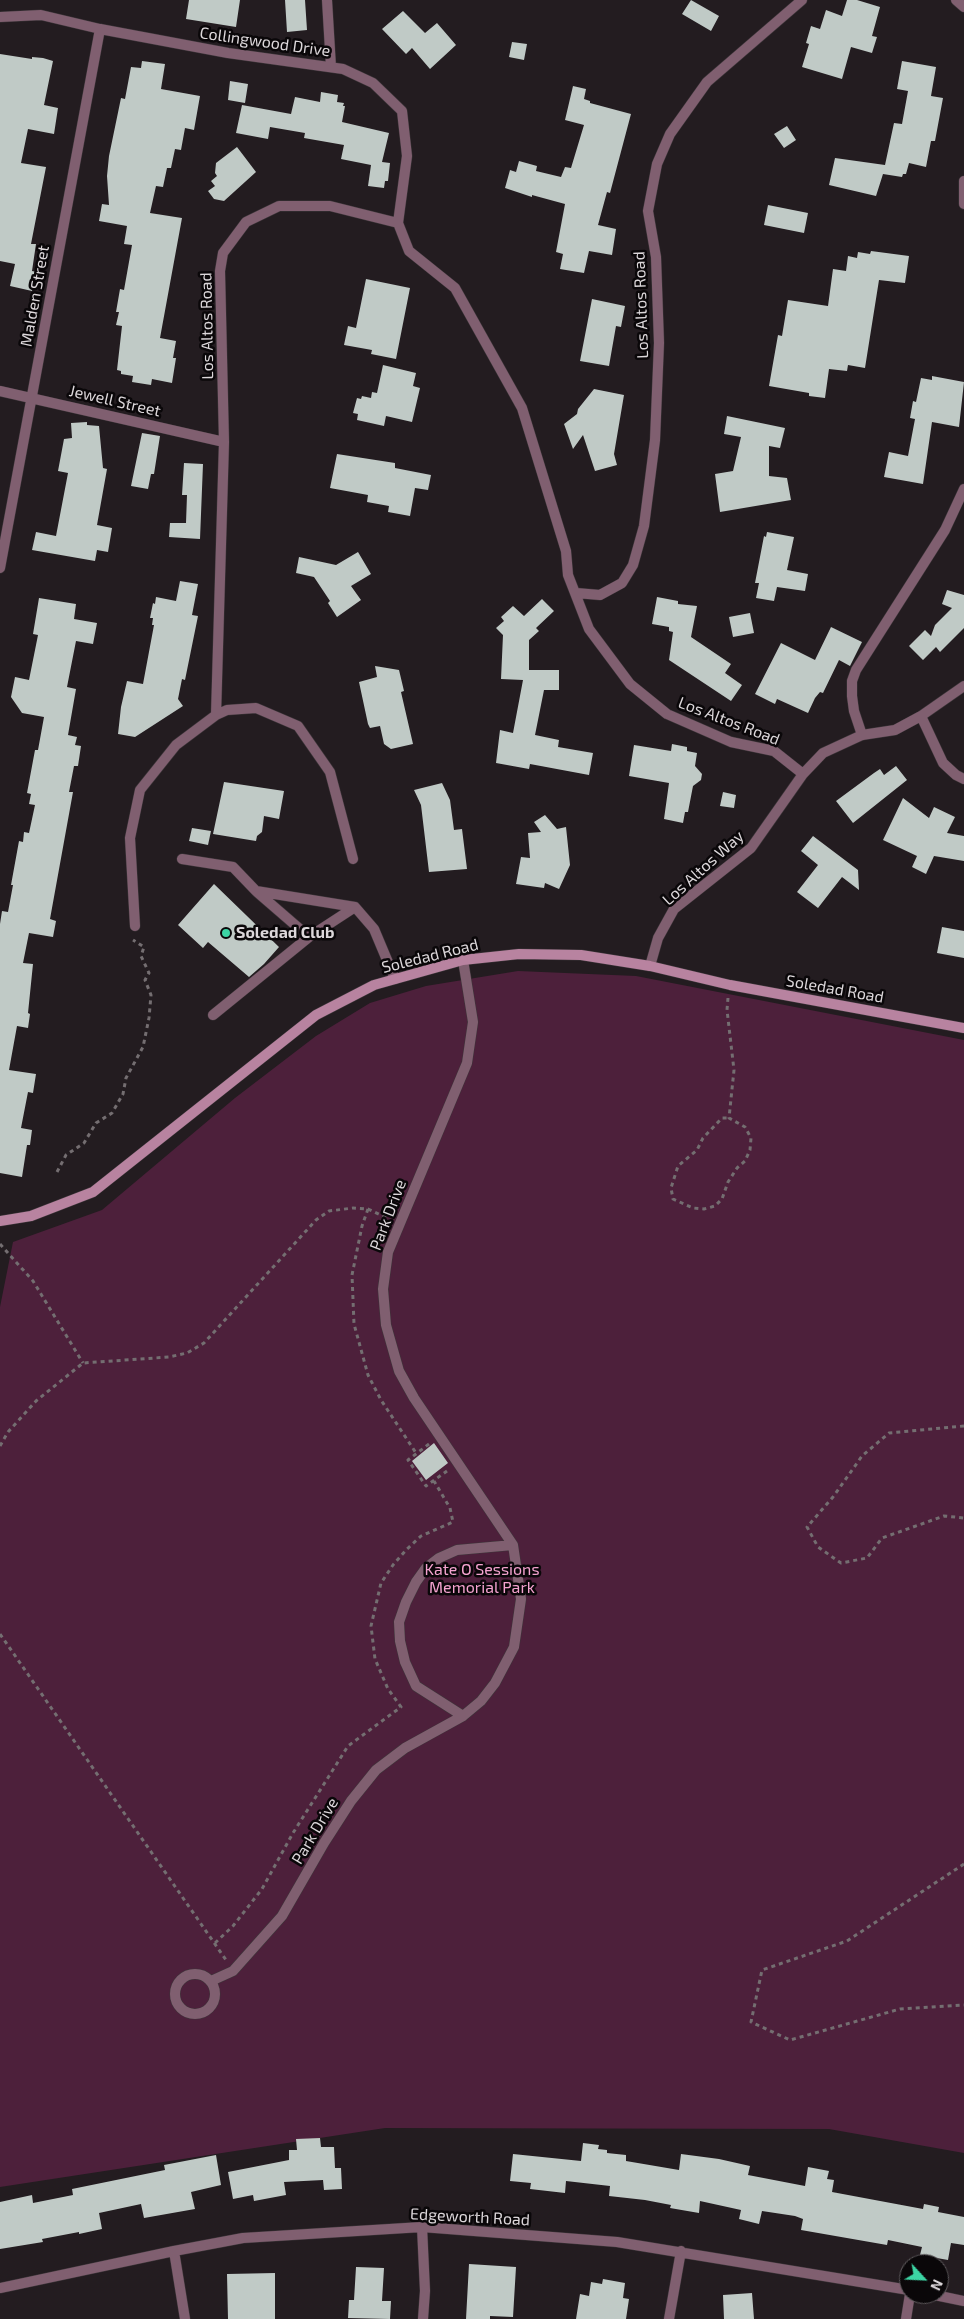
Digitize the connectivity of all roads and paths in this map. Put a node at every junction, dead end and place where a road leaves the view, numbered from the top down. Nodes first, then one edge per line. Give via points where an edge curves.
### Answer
1 (327, 0) edge
2 (802, 0) edge
3 (956, 0) edge
4 (964, 7) edge
5 (0, 17) edge
6 (100, 29) junction
7 (331, 67) junction
8 (964, 181) edge
9 (964, 204) edge
10 (398, 223) junction
11 (0, 391) edge
12 (32, 397) junction
13 (224, 442) junction
14 (964, 489) edge
15 (0, 568) edge
16 (576, 594) junction
17 (964, 686) edge
18 (216, 715) junction
19 (921, 716) junction
20 (862, 736) junction
21 (803, 774) junction
22 (964, 779) edge
23 (182, 859) dead end
24 (353, 859) dead end
25 (256, 891) junction
26 (355, 907) junction
27 (135, 926) joint
28 (309, 937) junction
29 (463, 960) junction
30 (650, 966) junction
31 (395, 979) junction
32 (730, 985) junction
33 (213, 1015) dead end
34 (964, 1028) edge
35 (729, 1118) junction
36 (57, 1172) dead end
37 (368, 1209) junction
38 (0, 1221) edge
39 (399, 1223) junction
40 (0, 1244) edge
41 (83, 1363) junction
42 (964, 1426) edge
43 (439, 1436) junction
44 (0, 1446) edge
45 (416, 1454) junction
46 (458, 1464) junction
47 (434, 1481) junction
48 (964, 1518) edge
49 (513, 1545) junction
50 (0, 1634) edge
51 (463, 1716) junction
52 (964, 1864) edge
53 (215, 1943) junction
54 (233, 1971) junction
55 (212, 1982) junction
56 (964, 2005) edge
57 (422, 2227) junction
58 (174, 2251) junction
59 (681, 2251) junction
60 (0, 2288) edge
61 (899, 2288) edge
62 (949, 2298) edge
63 (964, 2301) edge
64 (908, 2304) edge
65 (184, 2319) edge
66 (423, 2319) edge
67 (669, 2319) edge
68 (906, 2319) edge

1 - 7 street
2 - 16 street, Los Altos Road via 707,82 670,134 657,164 648,211 656,257 659,343 655,440 644,526 633,565 622,583 600,594
3 - 4 street
5 - 6 street, Collingwood Drive via 41,15
6 - 7 street, Collingwood Drive via 228,53
6 - 12 street, Malden Street
7 - 10 street, Collingwood Drive via 372,82 402,111 407,156
8 - 9 street
10 - 13 street, Los Altos Road via 330,206 279,206 246,222 223,253 220,271
10 - 16 street, Los Altos Road via 409,252 456,288 522,408
11 - 12 street, Jewell Street
12 - 13 street, Jewell Street
12 - 15 street, Malden Street
13 - 18 street, Los Altos Road
14 - 20 street via 940,538 856,670 852,696
16 - 21 street, Los Altos Road via 589,629 630,684 667,714 731,742 774,751
17 - 19 street
18 - 24 street via 228,710 256,708 298,726 330,772
18 - 27 street via 176,745 140,790 130,838
19 - 20 street via 895,730
19 - 22 street via 943,763
20 - 21 street via 823,753
21 - 30 street, Los Altos Way via 751,848 674,910 658,938
23 - 25 street via 233,867
25 - 26 street
25 - 28 street
26 - 28 street
26 - 31 street via 374,929
27 - 36 path via 128,936 144,947 141,956 149,973 145,980 151,995 143,1047 112,1112 96,1123 84,1142 66,1155
28 - 33 street
29 - 30 street, Soledad Road via 519,954 581,955
29 - 31 street, Soledad Road
29 - 39 street, Park Drive via 473,1022 467,1063
30 - 32 street, Soledad Road
31 - 38 street, Soledad Road via 374,985 316,1015 93,1192 31,1216
32 - 34 street, Soledad Road
32 - 35 path via 727,1010 734,1070
35 - 35 path via 745,1127 751,1138 750,1150 728,1182 722,1199 715,1206 704,1209 683,1205 673,1199 671,1188 678,1166 697,1150 703,1138 722,1118
37 - 39 path
37 - 41 path via 328,1211 316,1220 210,1337 187,1353 169,1358
37 - 45 path via 352,1275 354,1324 368,1375
39 - 43 street, Park Drive via 388,1252 383,1289 386,1325 398,1371
40 - 41 path via 32,1281
41 - 44 path via 36,1401
42 - 48 path via 889,1433 862,1456 833,1497 807,1526 818,1547 841,1563 867,1558 882,1538 944,1516
43 - 45 path
43 - 46 street, Park Drive
45 - 47 path via 408,1460 426,1486
46 - 47 path
46 - 49 street, Park Drive
47 - 53 path via 450,1508 453,1522 422,1536 393,1565 381,1583 371,1626 375,1659 400,1707 348,1746 262,1889
49 - 51 street, Park Drive via 522,1599 514,1647 496,1683 482,1701
49 - 51 street via 457,1550 439,1558 416,1582 399,1622 403,1655 416,1686
50 - 53 path
51 - 54 street, Park Drive via 405,1748 376,1770 328,1836 282,1916
52 - 56 path via 847,1941 762,1970 751,2022 790,2040 900,2009
53 - 54 path
54 - 55 street, Park Drive
55 - 55 street via 200,1974 186,1976 175,1993 179,2006 190,2014 208,2010 215,2000
57 - 58 street, Edgeworth Road via 243,2238
57 - 59 street, Edgeworth Road via 617,2242
57 - 66 street
58 - 60 street, Edgeworth Road
58 - 65 street
59 - 61 street, Edgeworth Road
59 - 67 street
62 - 63 street
64 - 68 street

